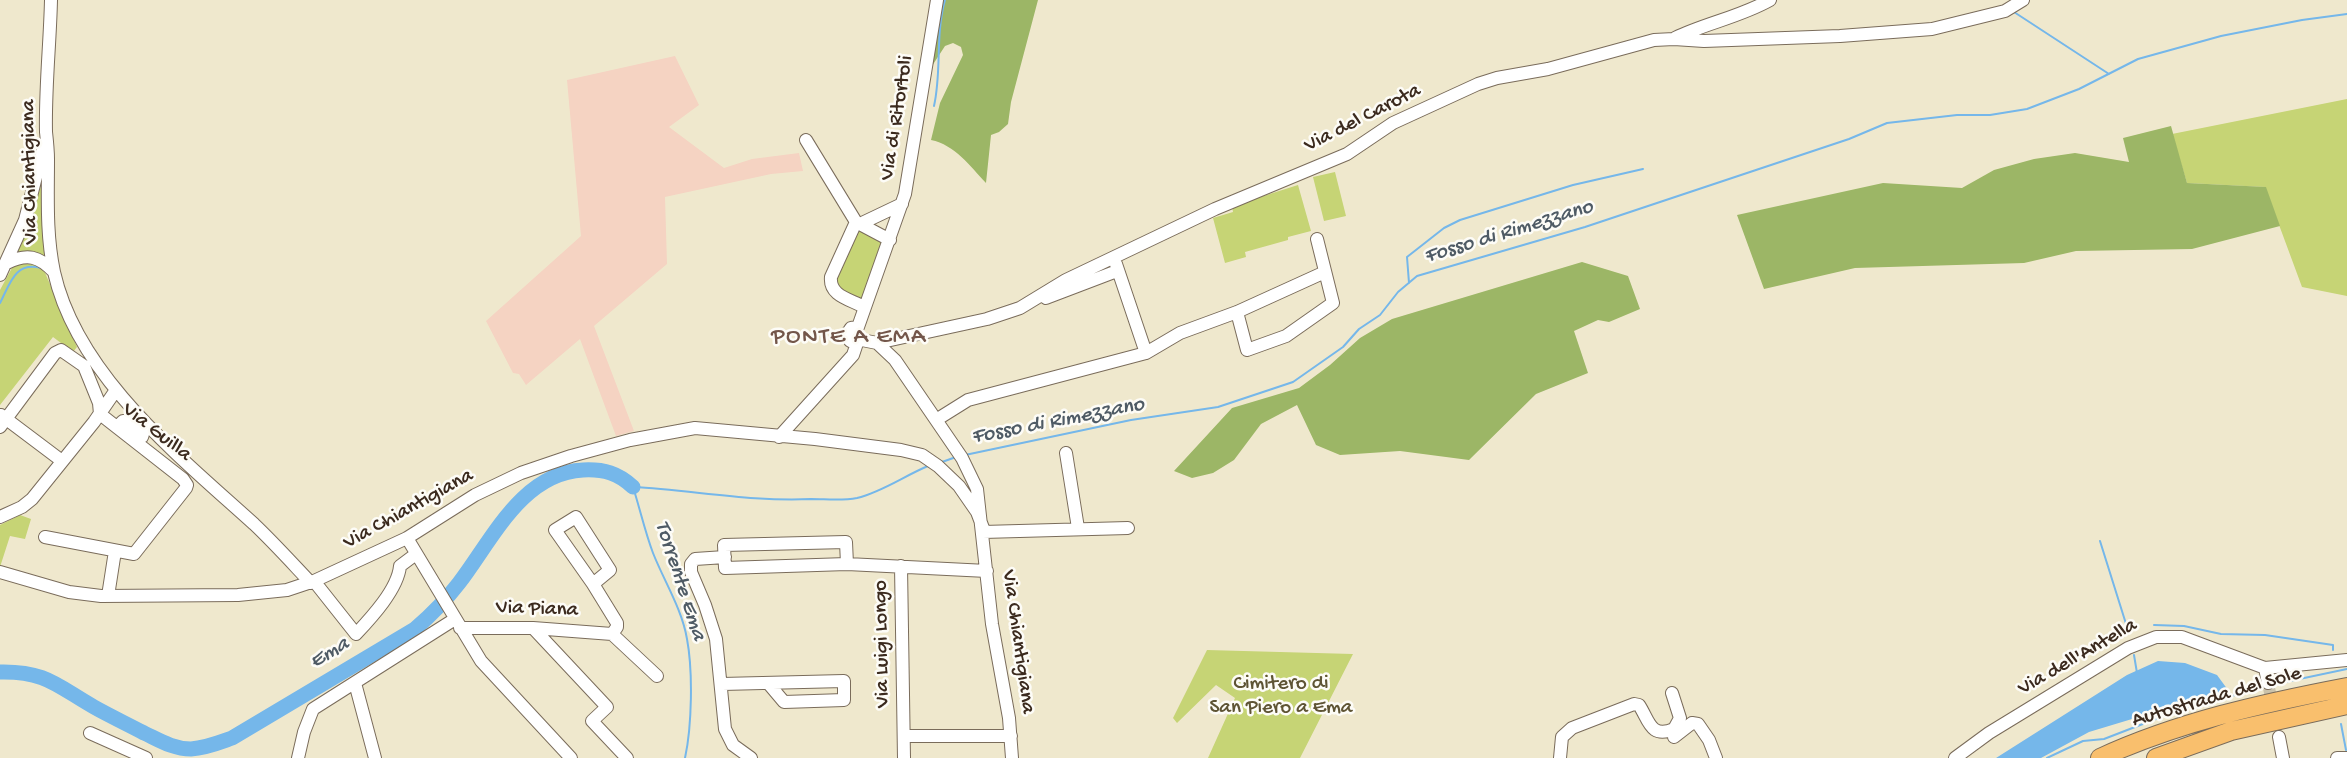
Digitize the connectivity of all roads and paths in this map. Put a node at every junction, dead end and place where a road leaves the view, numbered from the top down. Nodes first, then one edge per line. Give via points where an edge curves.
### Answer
1 (51, 0) edge
2 (937, 0) edge
3 (1770, 0) edge
4 (2023, 0) edge
5 (1674, 39) junction
6 (46, 131) junction
7 (806, 141) dead end
8 (902, 204) junction
9 (858, 223) junction
10 (1317, 238) dead end
11 (890, 240) junction
12 (1115, 257) junction
13 (7, 263) junction
14 (1117, 271) junction
15 (54, 272) junction
16 (1325, 272) junction
17 (0, 275) edge
18 (864, 307) junction
19 (1020, 308) junction
20 (1237, 312) junction
21 (860, 342) junction
22 (877, 343) junction
23 (1146, 353) junction
24 (116, 390) junction
25 (100, 414) junction
26 (936, 420) junction
27 (2, 421) edge
28 (117, 427) junction
29 (142, 437) dead end
30 (779, 437) junction
31 (1066, 453) dead end
32 (62, 461) junction
33 (0, 517) edge
34 (1078, 528) junction
35 (1128, 528) dead end
36 (983, 530) junction
37 (45, 537) dead end
38 (406, 538) junction
39 (115, 550) junction
40 (416, 554) junction
41 (725, 557) junction
42 (847, 564) junction
43 (901, 566) junction
44 (987, 571) junction
45 (0, 572) edge
46 (313, 582) junction
47 (593, 584) junction
48 (108, 597) junction
49 (455, 619) junction
50 (533, 628) junction
51 (612, 634) junction
52 (2347, 660) edge
53 (2265, 668) junction
54 (657, 676) dead end
55 (355, 683) junction
56 (768, 683) junction
57 (2268, 683) tunnel mouth
58 (722, 684) junction
59 (2347, 687) edge
60 (1672, 693) dead end
61 (2347, 705) edge
62 (90, 733) dead end
63 (1662, 733) junction
64 (904, 736) junction
65 (1011, 736) junction
66 (2279, 737) tunnel mouth
67 (146, 758) edge
68 (298, 758) edge
69 (375, 758) edge
70 (570, 758) edge
71 (627, 758) edge
72 (751, 758) edge
73 (904, 758) edge
74 (1012, 758) edge
75 (1560, 758) edge
76 (1716, 758) edge
77 (1955, 758) edge
78 (2100, 758) edge
79 (2156, 758) edge
80 (2283, 758) edge
81 (2337, 758) edge
82 (2347, 758) edge

1 - 6 street, Via Chiantigiana
2 - 8 street, Via di Ritortoli
3 - 5 street, Via del Carota
4 - 5 street, Via del Carota via 2005,11 1932,29 1840,36
5 - 12 street, Via del Carota via 1654,40 1478,84 1393,123 1347,154 1215,209
6 - 13 street via 32,200
6 - 15 street, Via Chiantigiana via 47,216
7 - 9 street
8 - 9 street
8 - 11 street, Via di Ritortoli
9 - 11 street
9 - 18 street via 830,285 833,291
10 - 16 street
11 - 18 street, Via di Ritortoli
12 - 14 street
12 - 19 street, Via del Carota via 1066,279
13 - 15 street via 20,257 36,258
13 - 17 street
14 - 19 street, Via del Carota
14 - 23 street
15 - 24 street, Via Chiantigiana via 75,327
16 - 20 street
16 - 20 street via 1333,303 1286,336 1247,350
18 - 21 street, Via di Ritortoli via 858,327 849,329 847,336 850,341
19 - 22 street, Via del Carota
20 - 23 street via 1180,333
21 - 22 street
21 - 30 street via 853,355
22 - 26 street via 895,360
23 - 26 street via 969,399
24 - 25 street
24 - 46 street, Via Chiantigiana via 189,467
25 - 27 street via 84,366 61,350
25 - 28 street, Via Guilla
25 - 32 street
26 - 36 street, Via Chiantigiana via 960,455 979,497
27 - 32 street
28 - 29 street via 130,422
28 - 39 street, Via Guilla via 187,485 134,554
30 - 36 street, Via Chiantigiana via 922,455 949,476 969,501
30 - 38 street, Via Chiantigiana via 694,428 630,440 544,464 502,482 451,508
31 - 34 street
32 - 33 street via 32,499
34 - 35 street
34 - 36 street
36 - 44 street, Via Chiantigiana
37 - 39 street, Via Guilla
38 - 40 street
38 - 46 street, Via Chiantigiana
39 - 48 street
40 - 46 street via 400,566 392,590 356,634
40 - 49 street
41 - 42 street via 725,568
41 - 42 street via 724,545 846,542
41 - 58 street via 698,558 690,567 712,626
42 - 43 street
43 - 44 street, Via Luigi Longo
43 - 64 street, Via Luigi Longo
44 - 65 street, Via Chiantigiana
45 - 48 street via 69,592
46 - 48 street via 287,590 238,595
47 - 47 street, Via Piana via 555,530 576,517 610,570
47 - 51 street, Via Piana via 617,623
49 - 50 street, Via Piana
49 - 55 street
49 - 70 street via 481,661
50 - 51 street, Via Piana
50 - 71 street via 607,707 592,721
51 - 54 street
52 - 53 street, Via dell'Antella
53 - 57 street
53 - 77 street, Via dell'Antella via 2182,637 2144,640 1989,733
55 - 68 street via 311,711
55 - 69 street
56 - 56 street via 784,702 844,700 844,681
56 - 58 street
58 - 72 street via 727,734 737,750
59 - 78 highway, Autostrada del Sole via 2222,715
60 - 63 street via 1679,724
61 - 79 highway, Autostrada del Sole via 2231,731
62 - 67 street
63 - 75 street via 1648,723 1639,705 1634,704 1572,728 1562,737
63 - 76 street via 1672,738 1692,723 1698,724
64 - 65 street, Via Luigi Longo
64 - 73 street, Via Luigi Longo
65 - 74 street, Via Chiantigiana
66 - 80 street
81 - 82 street

